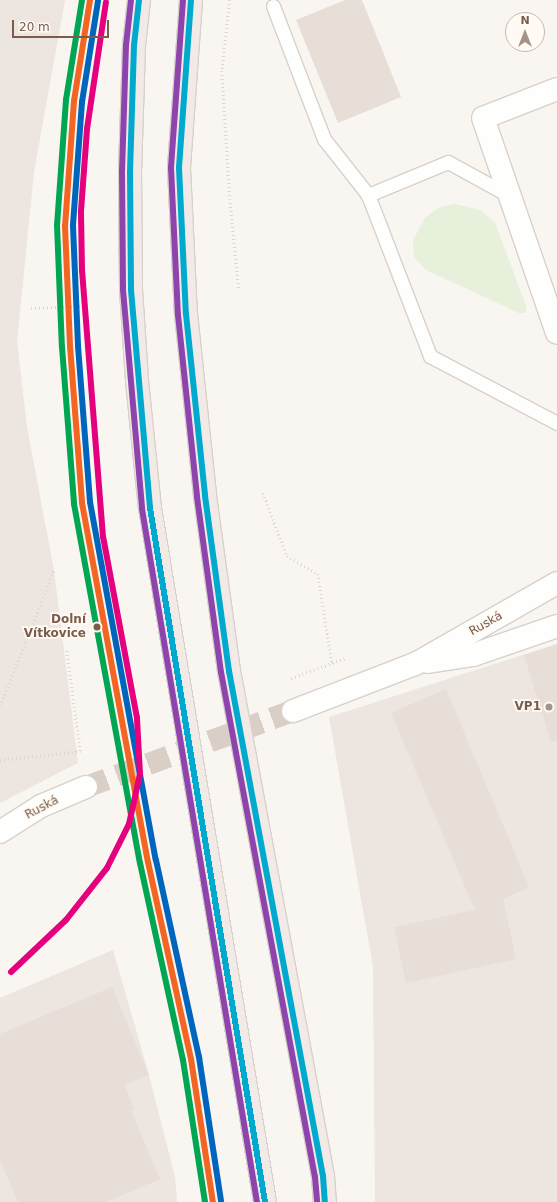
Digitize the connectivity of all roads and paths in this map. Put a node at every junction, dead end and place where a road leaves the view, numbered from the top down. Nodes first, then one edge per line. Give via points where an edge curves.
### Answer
1 (139, 0) edge
2 (190, 0) edge
3 (230, 0) edge
4 (272, 6) dead end
5 (557, 89) edge
6 (368, 195) junction
7 (510, 196) junction
8 (239, 290) dead end
9 (82, 306) dead end
10 (30, 308) dead end
11 (557, 333) edge
12 (557, 423) edge
13 (263, 493) dead end
14 (54, 570) dead end
15 (557, 583) edge
16 (557, 626) edge
17 (121, 637) dead end
18 (66, 648) dead end
19 (332, 663) dead end
20 (415, 664) junction
21 (0, 706) edge
22 (293, 711) tunnel mouth
23 (140, 728) dead end
24 (0, 760) edge
25 (86, 787) tunnel mouth
26 (0, 832) edge
27 (265, 1202) edge
28 (326, 1202) edge

1 - 27 highway via 134,45 130,172 131,290 150,508
2 - 28 highway via 179,168 186,314 205,496 230,671
3 - 8 path via 222,71 230,200
4 - 6 lane via 324,139
5 - 7 street via 483,118
6 - 7 lane via 448,162
6 - 12 lane via 430,356
7 - 11 street
9 - 10 path
13 - 19 path via 287,556 318,574
14 - 21 path
15 - 20 street, Ruská
16 - 20 street, Ruská via 473,655
17 - 23 path
18 - 24 path via 80,751
20 - 22 street, Ruská
25 - 26 street, Ruská via 41,806

